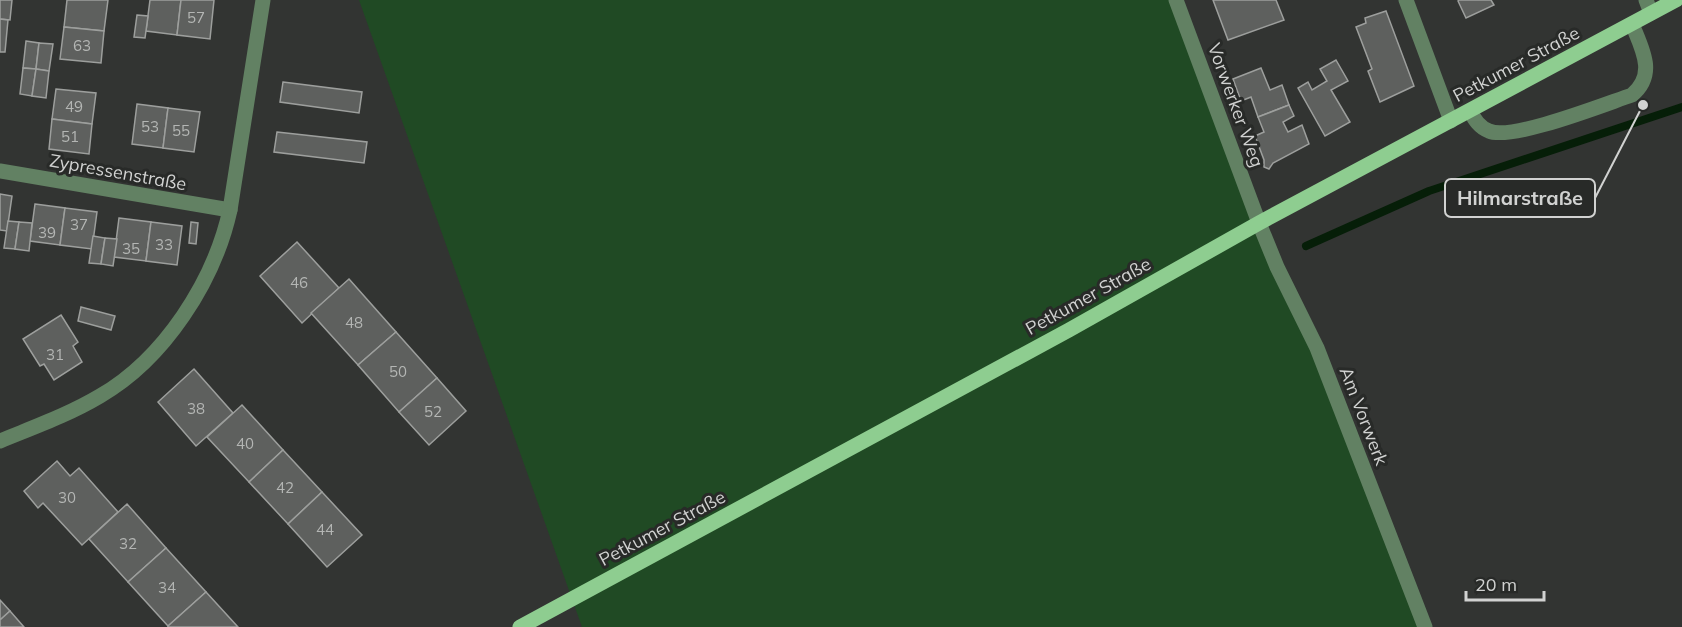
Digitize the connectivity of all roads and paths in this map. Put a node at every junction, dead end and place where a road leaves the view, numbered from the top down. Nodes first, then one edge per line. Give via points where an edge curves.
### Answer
1 (263, 0) edge
2 (1176, 0) edge
3 (1406, 0) edge
4 (1676, 0) edge
5 (1649, 7) edge
6 (1632, 24) junction
7 (1470, 111) junction
8 (1451, 122) junction
9 (0, 171) edge
10 (230, 210) junction
11 (1259, 223) junction
12 (0, 441) edge
13 (520, 627) edge
14 (1425, 627) edge

1 - 10 street
2 - 11 street, Vorwerker Weg
3 - 8 street
4 - 5 main road, Petkumer Straße
5 - 6 main road, Petkumer Straße
6 - 7 main road, Petkumer Straße
6 - 7 street via 1646,69 1642,87 1632,95 1525,130 1490,132 1478,124
7 - 8 main road, Petkumer Straße
8 - 11 main road, Petkumer Straße
9 - 10 street, Zypressenstraße
10 - 12 street via 218,252 195,297 152,354 102,395
11 - 13 main road, Petkumer Straße
11 - 14 street, Am Vorwerk via 1317,348

